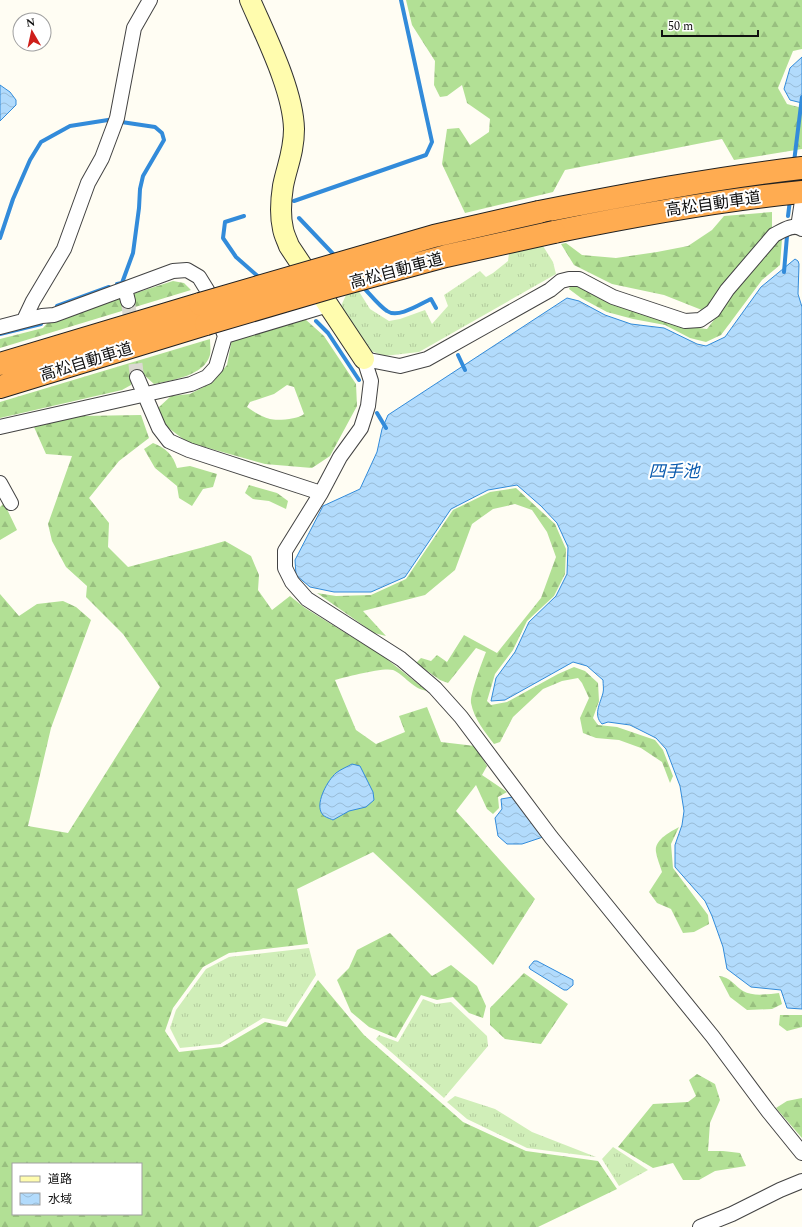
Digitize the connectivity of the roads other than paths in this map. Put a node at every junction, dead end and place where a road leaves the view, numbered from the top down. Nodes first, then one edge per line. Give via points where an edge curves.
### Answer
1 (150, 0) edge
2 (250, 0) edge
3 (802, 168) edge
4 (802, 192) edge
5 (802, 201) edge
6 (800, 228) edge
7 (328, 305) junction
8 (24, 320) junction
9 (0, 327) edge
10 (225, 336) junction
11 (364, 359) junction
12 (0, 364) edge
13 (137, 377) tunnel mouth
14 (0, 387) edge
15 (145, 394) junction
16 (0, 427) edge
17 (0, 483) edge
18 (321, 493) junction
19 (11, 503) dead end
20 (802, 1153) edge
21 (802, 1181) edge
22 (700, 1227) edge

1 - 8 street via 134,28 116,120 102,158 88,183 64,249
2 - 7 street via 291,106 293,151 283,186 282,228 289,246
3 - 12 highway, 高松自動車道, bridge via 643,191 434,236
4 - 14 highway, 高松自動車道, bridge via 653,212 439,258 206,324
5 - 6 street
6 - 11 street via 783,230 774,235 712,311 700,320 685,321 613,298 579,279 570,279 561,281 550,290 427,359 400,366
7 - 10 street
7 - 11 street
8 - 9 street
8 - 10 street via 54,315 126,295 173,271 188,270 199,277 207,290
10 - 15 street via 216,367 207,377 191,384
11 - 18 street via 370,381 368,406 361,428 340,457
13 - 15 street
15 - 16 street
15 - 18 street via 160,428 169,441 189,450
17 - 19 street
18 - 20 street via 285,551 285,568 292,582 307,599 401,659 435,688 461,717 551,837 713,1037
21 - 22 street

